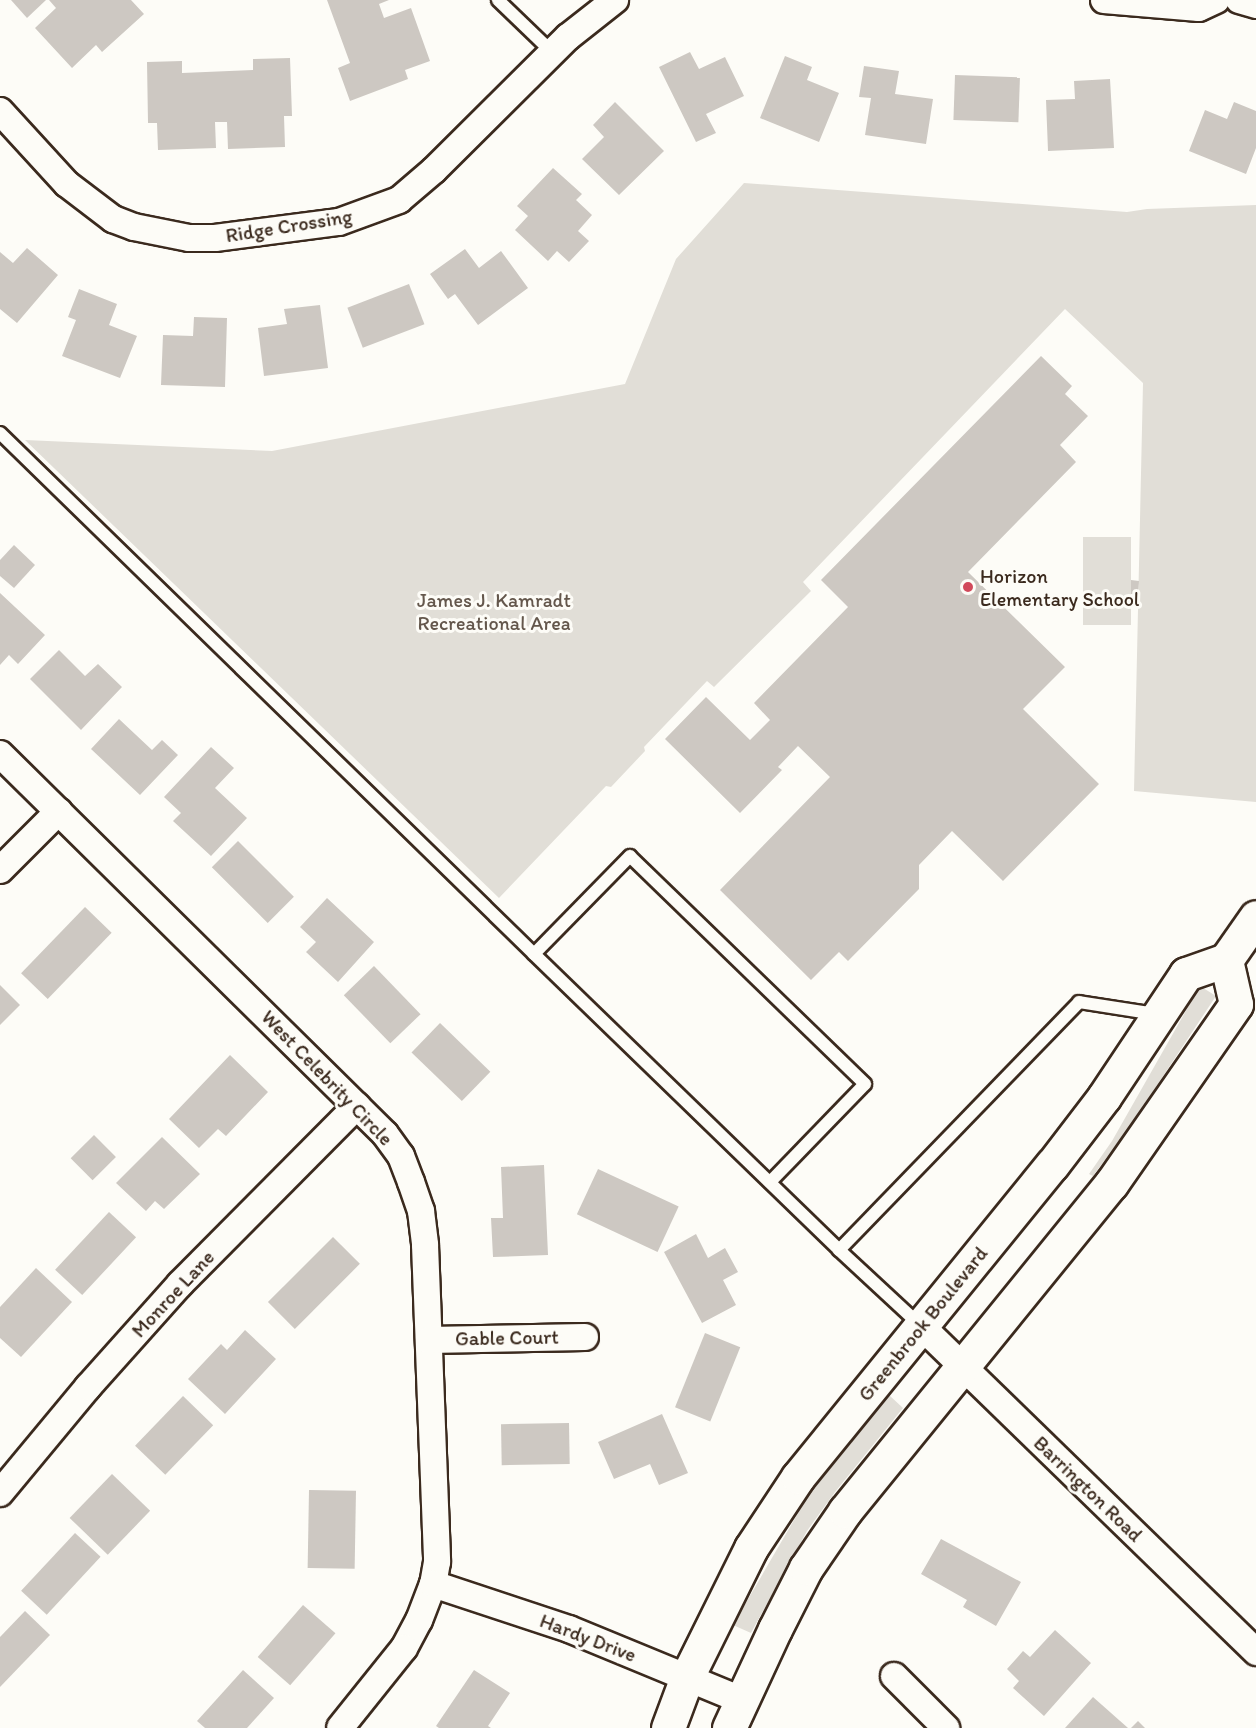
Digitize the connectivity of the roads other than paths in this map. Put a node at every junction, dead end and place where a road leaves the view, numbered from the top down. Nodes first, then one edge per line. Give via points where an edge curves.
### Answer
1 (498, 0) edge
2 (615, 0) edge
3 (1104, 0) edge
4 (1216, 0) edge
5 (1239, 0) edge
6 (1256, 5) edge
7 (553, 53) junction
8 (0, 111) edge
9 (0, 433) edge
10 (0, 754) edge
11 (58, 811) junction
12 (0, 870) edge
13 (1256, 916) edge
14 (534, 954) junction
15 (1227, 960) junction
16 (1160, 1015) junction
17 (357, 1106) junction
18 (770, 1182) junction
19 (839, 1250) junction
20 (920, 1325) junction
21 (585, 1337) dead end
22 (429, 1340) junction
23 (963, 1367) junction
24 (0, 1493) edge
25 (433, 1584) junction
26 (1256, 1652) edge
27 (894, 1676) dead end
28 (687, 1677) junction
29 (735, 1714) edge
30 (340, 1728) edge
31 (668, 1728) edge
32 (946, 1728) edge

1 - 7 lane
2 - 7 street, Ridge Crossing via 593,14
3 - 4 street via 1198,8
5 - 6 street
7 - 8 street, Ridge Crossing via 399,200 339,222 258,234 189,238 113,219 67,184
9 - 14 lane
10 - 11 street, West Celebrity Circle
11 - 12 street
11 - 17 street, West Celebrity Circle
13 - 15 main road
14 - 18 lane
14 - 18 lane via 630,855 865,1084
15 - 16 main road, Greenbrook Boulevard via 1186,974
15 - 23 main road via 1236,1004 1111,1184
16 - 19 lane via 1079,1002
16 - 20 main road, Greenbrook Boulevard via 1052,1165
17 - 22 street, West Celebrity Circle via 401,1156 421,1211
17 - 24 street, Monroe Lane via 180,1284
18 - 19 lane
19 - 20 lane
20 - 23 street, Barrington Road
20 - 28 main road, Greenbrook Boulevard via 798,1477 751,1548
21 - 22 street, Gable Court
22 - 25 street, West Celebrity Circle via 437,1540
23 - 26 street, Barrington Road
23 - 29 main road via 881,1465 806,1568
25 - 28 street, Hardy Drive via 568,1629
25 - 30 street, West Celebrity Circle via 404,1648
27 - 32 street
28 - 29 street, Hardy Drive
28 - 31 main road, Greenbrook Boulevard

